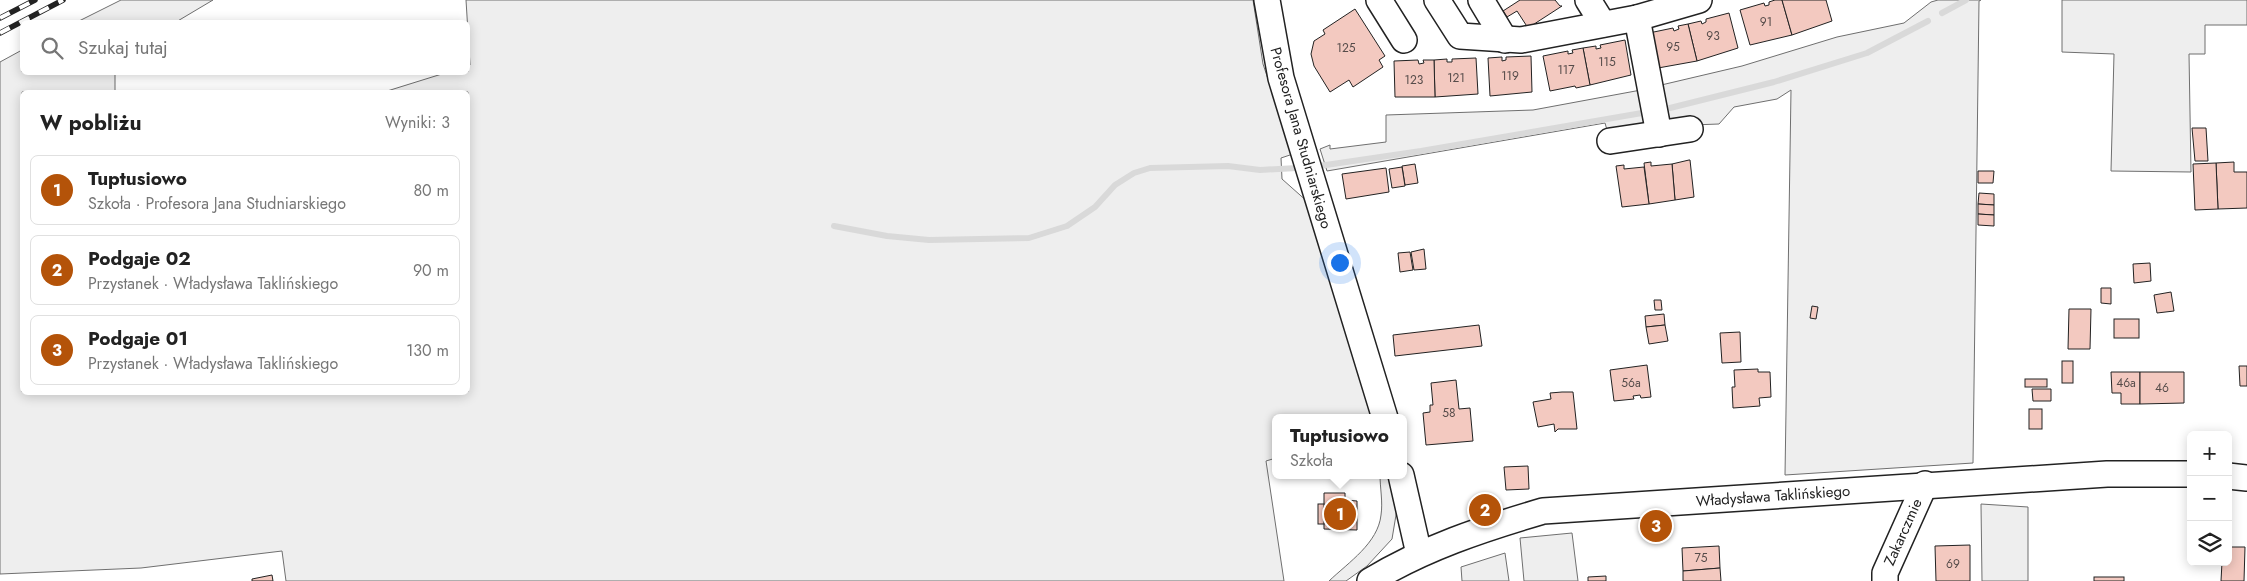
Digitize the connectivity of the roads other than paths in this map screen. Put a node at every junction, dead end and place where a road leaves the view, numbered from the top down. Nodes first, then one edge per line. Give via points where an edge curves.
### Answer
1 (1379, 0) edge
2 (1437, 0) edge
3 (1481, 0) edge
4 (1588, 0) edge
5 (1699, 0) edge
6 (1273, 2) edge
7 (1636, 18) junction
8 (1603, 24) junction
9 (1404, 40) dead end
10 (1504, 40) junction
11 (1690, 129) dead end
12 (1659, 134) junction
13 (1610, 141) dead end
14 (1384, 414) edge
15 (2187, 474) edge
16 (2232, 476) edge
17 (2247, 478) edge
18 (1402, 479) edge
19 (1925, 484) junction
20 (1419, 554) junction
21 (1370, 581) edge
22 (1885, 581) edge

1 - 9 street
2 - 10 street via 1460,36
3 - 10 street
4 - 8 street
5 - 7 street
6 - 14 street, Profesora Jana Studniarskiego via 1281,78
7 - 8 street
7 - 12 street
8 - 10 street via 1521,40
11 - 12 street
12 - 13 street
15 - 19 street, Władysława Taklińskiego via 2122,473
16 - 17 street
18 - 20 street
19 - 20 street, Władysława Taklińskiego via 1830,494 1542,511 1477,530
19 - 22 street, Zakarczmie via 1885,573
20 - 21 street, Władysława Taklińskiego

